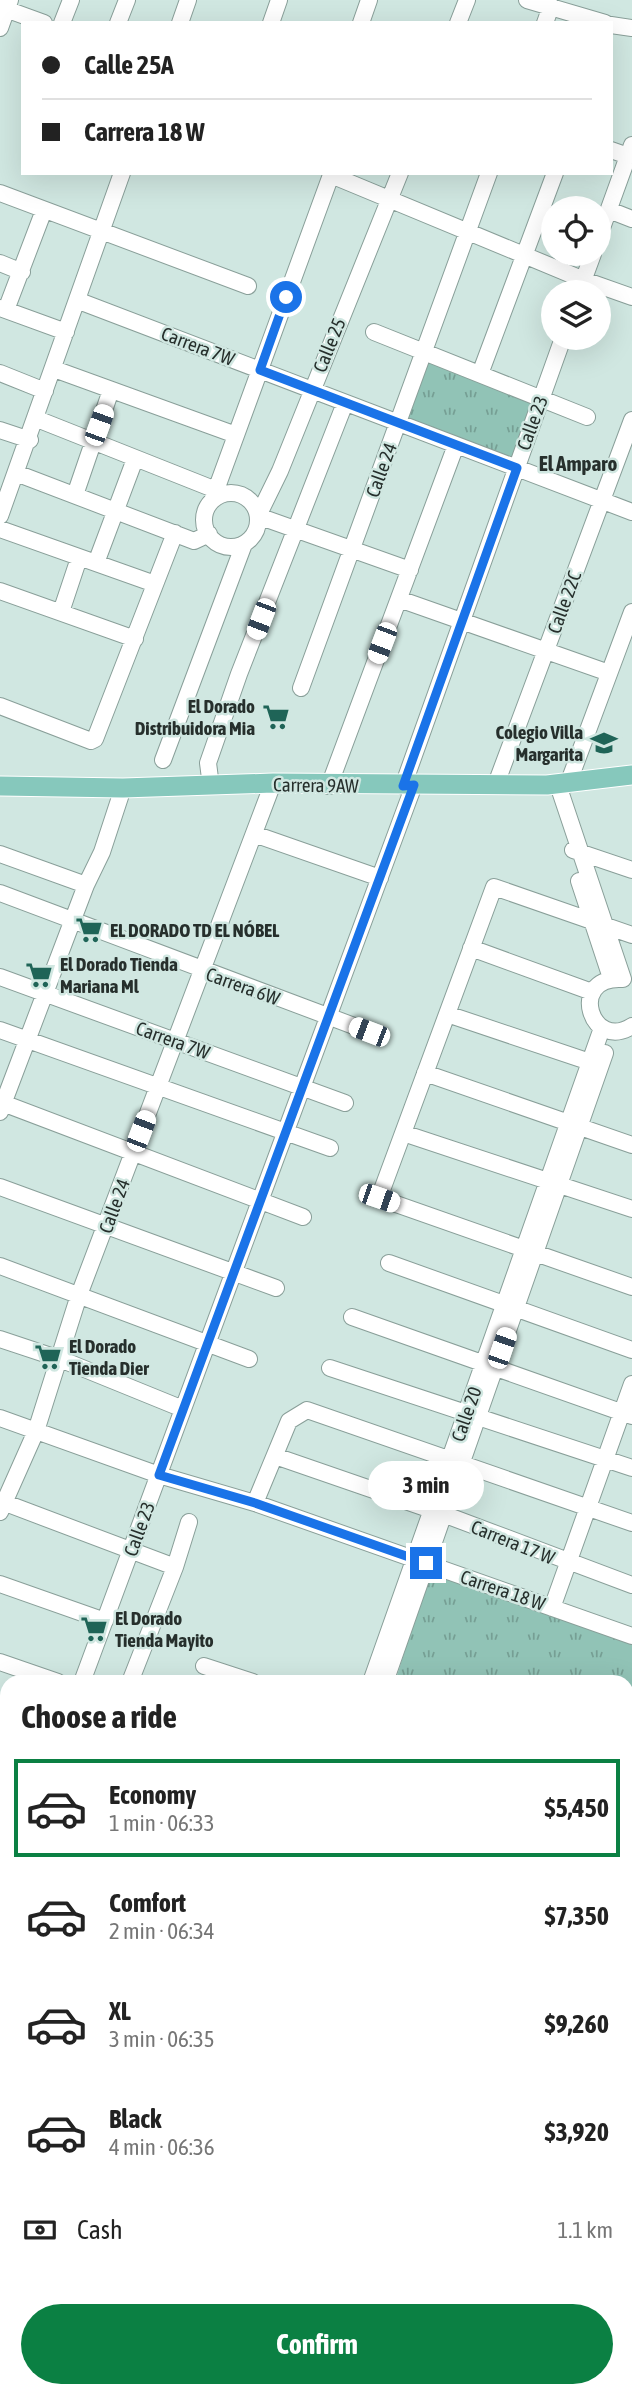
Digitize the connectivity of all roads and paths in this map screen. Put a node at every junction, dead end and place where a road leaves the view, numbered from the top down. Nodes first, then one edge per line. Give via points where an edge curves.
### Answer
1 (71, 0) edge
2 (127, 0) edge
3 (188, 0) edge
4 (279, 0) edge
5 (369, 0) edge
6 (467, 0) edge
7 (527, 0) edge
8 (6, 5) edge
9 (551, 6) junction
10 (40, 21) edge
11 (63, 21) edge
12 (119, 21) edge
13 (181, 21) edge
14 (272, 21) edge
15 (362, 21) edge
16 (459, 21) edge
17 (546, 21) edge
18 (599, 21) edge
19 (613, 25) edge
20 (0, 28) edge
21 (632, 28) edge
22 (630, 151) edge
23 (119, 175) edge
24 (331, 175) edge
25 (399, 175) edge
26 (488, 175) edge
27 (554, 175) edge
28 (0, 193) edge
29 (390, 199) junction
30 (611, 204) edge
31 (44, 210) junction
32 (611, 211) edge
33 (632, 219) edge
34 (103, 232) junction
35 (468, 232) junction
36 (525, 255) junction
37 (0, 263) edge
38 (22, 272) junction
39 (571, 280) edge
40 (248, 286) dead end
41 (611, 292) edge
42 (632, 297) edge
43 (79, 301) junction
44 (3, 309) edge
45 (66, 332) junction
46 (374, 332) dead end
47 (559, 350) edge
48 (424, 353) junction
49 (54, 369) junction
50 (260, 370) junction
51 (0, 373) edge
52 (480, 374) junction
53 (311, 389) junction
54 (111, 390) junction
55 (45, 391) junction
56 (541, 399) junction
57 (345, 402) junction
58 (587, 417) dead end
59 (37, 419) junction
60 (632, 420) edge
61 (398, 423) junction
62 (0, 430) edge
63 (236, 435) junction
64 (30, 440) junction
65 (92, 443) junction
66 (456, 445) junction
67 (135, 459) junction
68 (517, 468) junction
69 (16, 473) junction
70 (4, 491) edge
71 (75, 495) junction
72 (214, 496) junction
73 (602, 500) junction
74 (115, 509) junction
75 (632, 512) edge
76 (0, 516) edge
77 (258, 516) junction
78 (0, 529) edge
79 (296, 529) junction
80 (175, 533) junction
81 (209, 534) junction
82 (244, 544) junction
83 (352, 549) junction
84 (79, 558) junction
85 (96, 563) junction
86 (410, 570) junction
87 (155, 584) junction
88 (0, 591) edge
89 (399, 599) junction
90 (61, 612) junction
91 (632, 612) edge
92 (462, 620) junction
93 (135, 639) junction
94 (546, 650) junction
95 (610, 673) junction
96 (301, 688) dead end
97 (0, 706) edge
98 (163, 760) dead end
99 (632, 775) edge
100 (273, 783) junction
101 (496, 784) junction
102 (409, 785) junction
103 (558, 785) junction
104 (0, 786) edge
105 (211, 786) junction
106 (329, 786) junction
107 (123, 788) junction
108 (254, 834) junction
109 (574, 850) junction
110 (0, 853) edge
111 (632, 870) edge
112 (380, 878) junction
113 (86, 886) junction
114 (0, 893) edge
115 (74, 918) junction
116 (598, 923) junction
117 (632, 935) edge
118 (471, 948) junction
119 (202, 971) junction
120 (0, 977) edge
121 (626, 980) edge
122 (592, 992) junction
123 (45, 994) junction
124 (447, 1014) junction
125 (329, 1017) junction
126 (631, 1029) edge
127 (0, 1030) edge
128 (607, 1030) junction
129 (369, 1032) dead end
130 (28, 1040) junction
131 (176, 1041) junction
132 (590, 1062) junction
133 (425, 1073) junction
134 (158, 1086) junction
135 (303, 1087) junction
136 (345, 1103) dead end
137 (1, 1106) edge
138 (574, 1124) junction
139 (286, 1132) junction
140 (403, 1133) junction
141 (632, 1144) edge
142 (330, 1148) dead end
143 (133, 1153) junction
144 (553, 1183) junction
145 (0, 1187) edge
146 (260, 1202) junction
147 (632, 1209) edge
148 (303, 1217) dead end
149 (107, 1227) junction
150 (530, 1250) junction
151 (389, 1263) dead end
152 (0, 1266) edge
153 (234, 1272) junction
154 (632, 1287) edge
155 (276, 1288) dead end
156 (79, 1295) junction
157 (510, 1306) junction
158 (352, 1317) dead end
159 (0, 1339) edge
160 (208, 1342) junction
161 (632, 1350) edge
162 (60, 1359) junction
163 (248, 1359) dead end
164 (489, 1365) junction
165 (330, 1368) dead end
166 (632, 1384) edge
167 (183, 1409) junction
168 (627, 1414) edge
169 (472, 1415) junction
170 (0, 1418) edge
171 (36, 1431) junction
172 (275, 1456) junction
173 (605, 1459) junction
174 (456, 1461) junction
175 (632, 1468) edge
176 (159, 1475) junction
177 (255, 1503) junction
178 (1, 1505) edge
179 (588, 1507) junction
180 (437, 1512) junction
181 (189, 1522) dead end
182 (632, 1522) edge
183 (131, 1550) junction
184 (420, 1562) junction
185 (568, 1563) junction
186 (175, 1567) junction
187 (0, 1584) edge
188 (632, 1586) edge
189 (552, 1608) junction
190 (105, 1620) junction
191 (632, 1636) edge
192 (0, 1662) edge
193 (204, 1666) dead end
194 (384, 1672) edge
195 (38, 1675) edge
196 (85, 1675) edge
197 (133, 1675) edge
198 (232, 1675) edge

1 - 11 street
2 - 12 street
3 - 13 street
4 - 14 street
5 - 15 street
6 - 16 street
7 - 9 street
8 - 10 street
8 - 20 street
9 - 17 street
9 - 18 street
19 - 21 street
22 - 30 street
23 - 34 street
24 - 29 street
24 - 50 street
25 - 29 street, Calle 25
26 - 35 street, Calle 24
27 - 36 street
28 - 31 street
29 - 35 street
29 - 53 street, Calle 25
31 - 34 street
31 - 38 street
32 - 33 street
34 - 40 street
34 - 43 street
35 - 36 street
35 - 48 street, Calle 24
36 - 39 street
36 - 52 street
37 - 38 street
38 - 44 street
41 - 42 street
43 - 45 street
43 - 50 street, Carrera 7W
44 - 45 street
45 - 49 street
46 - 48 street
47 - 56 street, Calle 23
48 - 52 street
48 - 61 street, Calle 24
49 - 54 street
49 - 55 street
50 - 53 street, Carrera 7W
50 - 63 street
51 - 55 street
52 - 56 street
53 - 57 street, Carrera 7W
53 - 77 street, Calle 25
54 - 63 street
54 - 65 street
55 - 59 street
56 - 58 street
56 - 68 street, Calle 23
57 - 61 street, Carrera 7W
57 - 79 street
59 - 64 street
59 - 65 street
60 - 73 street, Calle 22C
61 - 66 street, Carrera 7W
61 - 83 street, Calle 24
62 - 64 street
63 - 72 street
64 - 69 street
65 - 67 street
65 - 71 street
66 - 68 street, Carrera 7W
66 - 86 street
67 - 72 street
67 - 74 street
68 - 73 street, Carrera 7W
68 - 92 street, Calle 23
69 - 70 street
69 - 71 street
70 - 76 street
71 - 74 street
72 - 77 street via 245,496
72 - 81 street via 206,511
73 - 75 street, Carrera 7W
73 - 94 street, Calle 22C
74 - 80 street
74 - 85 street
77 - 79 street
77 - 82 street via 256,532
78 - 84 street
79 - 83 street
79 - 105 street via 208,763
80 - 81 street via 194,541
80 - 87 street
81 - 82 street via 225,546
82 - 98 street
83 - 86 street
83 - 96 street, Calle 24
84 - 85 street
84 - 90 street
85 - 87 street
86 - 89 street
87 - 93 street
88 - 90 street
89 - 92 street
89 - 106 street
90 - 93 street
91 - 95 street
92 - 94 street
92 - 102 street, Calle 23
93 - 97 street via 97,737 91,741
94 - 95 street
94 - 101 street, Calle 22C
95 - 103 street
99 - 103 main road, Carrera 9AW
100 - 105 main road, Carrera 9AW
100 - 106 main road, Carrera 9AW
100 - 108 street, Calle 24
101 - 102 main road, Carrera 9AW
101 - 103 main road, Carrera 9AW
102 - 106 main road, Carrera 9AW
102 - 112 street, Calle 23
103 - 109 street
104 - 107 main road, Carrera 9AW
105 - 107 main road, Carrera 9AW
107 - 113 street
108 - 112 street
108 - 119 street, Calle 24
109 - 111 street
109 - 116 street
110 - 113 street
112 - 125 street, Calle 23
113 - 115 street
114 - 115 street, Carrera 6W
115 - 119 street, Carrera 6W
115 - 123 street
116 - 117 street
116 - 118 street via 494,887
116 - 121 street
118 - 122 street
118 - 124 street
119 - 125 street, Carrera 6W
119 - 131 street, Calle 24
120 - 123 street, Carrera 7W
121 - 122 street via 600,983
122 - 128 street via 590,1012
123 - 130 street
123 - 131 street, Carrera 7W
124 - 132 street
124 - 133 street
125 - 129 street, Carrera 6W
125 - 135 street, Calle 23
126 - 128 street
127 - 130 street
128 - 132 street, Calle 20
128 - 138 street, Calle 20
130 - 134 street
130 - 137 street
131 - 134 street, Calle 24
131 - 135 street, Carrera 7W
132 - 138 street, Calle 20
133 - 138 street
133 - 140 street
134 - 139 street
134 - 143 street, Calle 24
135 - 136 street, Carrera 7W
135 - 139 street, Calle 23
137 - 143 street
138 - 141 street
138 - 144 street, Calle 20
139 - 142 street
139 - 146 street, Calle 23
140 - 144 street
140 - 150 street via 379,1198
143 - 146 street
143 - 149 street, Calle 24
144 - 147 street
144 - 150 street, Calle 20
145 - 149 street
146 - 148 street
146 - 153 street, Calle 23
149 - 153 street
149 - 156 street, Calle 24
150 - 154 street
150 - 157 street, Calle 20
151 - 157 street
152 - 156 street
153 - 155 street
153 - 160 street, Calle 23
156 - 160 street
156 - 162 street, Calle 24
157 - 161 street
157 - 164 street, Calle 20
158 - 164 street
159 - 162 street
160 - 163 street
160 - 167 street, Calle 23
162 - 167 street
162 - 171 street, Calle 24
164 - 168 street
164 - 169 street, Calle 20
165 - 169 street
166 - 168 street
167 - 176 street, Calle 23
168 - 173 street
169 - 173 street
169 - 174 street, Calle 20
170 - 171 street, Carrera 18 W
171 - 176 street, Carrera 18 W
171 - 178 street, Calle 24
172 - 174 street via 289,1421 307,1410
172 - 177 street
172 - 180 street, Carrera 17 W
173 - 175 street
173 - 179 street
174 - 179 street
174 - 180 street, Calle 20
176 - 177 street, Carrera 18 W
176 - 183 street, Calle 23
177 - 184 street, Carrera 18 W
178 - 183 street
179 - 182 street
179 - 185 street
180 - 184 street, Calle 20
180 - 185 street, Carrera 17 W
181 - 186 street
183 - 186 street
183 - 190 street, Calle 23
184 - 189 street, Carrera 18 W
184 - 194 street, Calle 20
185 - 188 street, Carrera 17 W
185 - 189 street
186 - 197 street
187 - 190 street
189 - 191 street, Carrera 18 W
190 - 196 street, Calle 23
192 - 195 street
193 - 198 street

